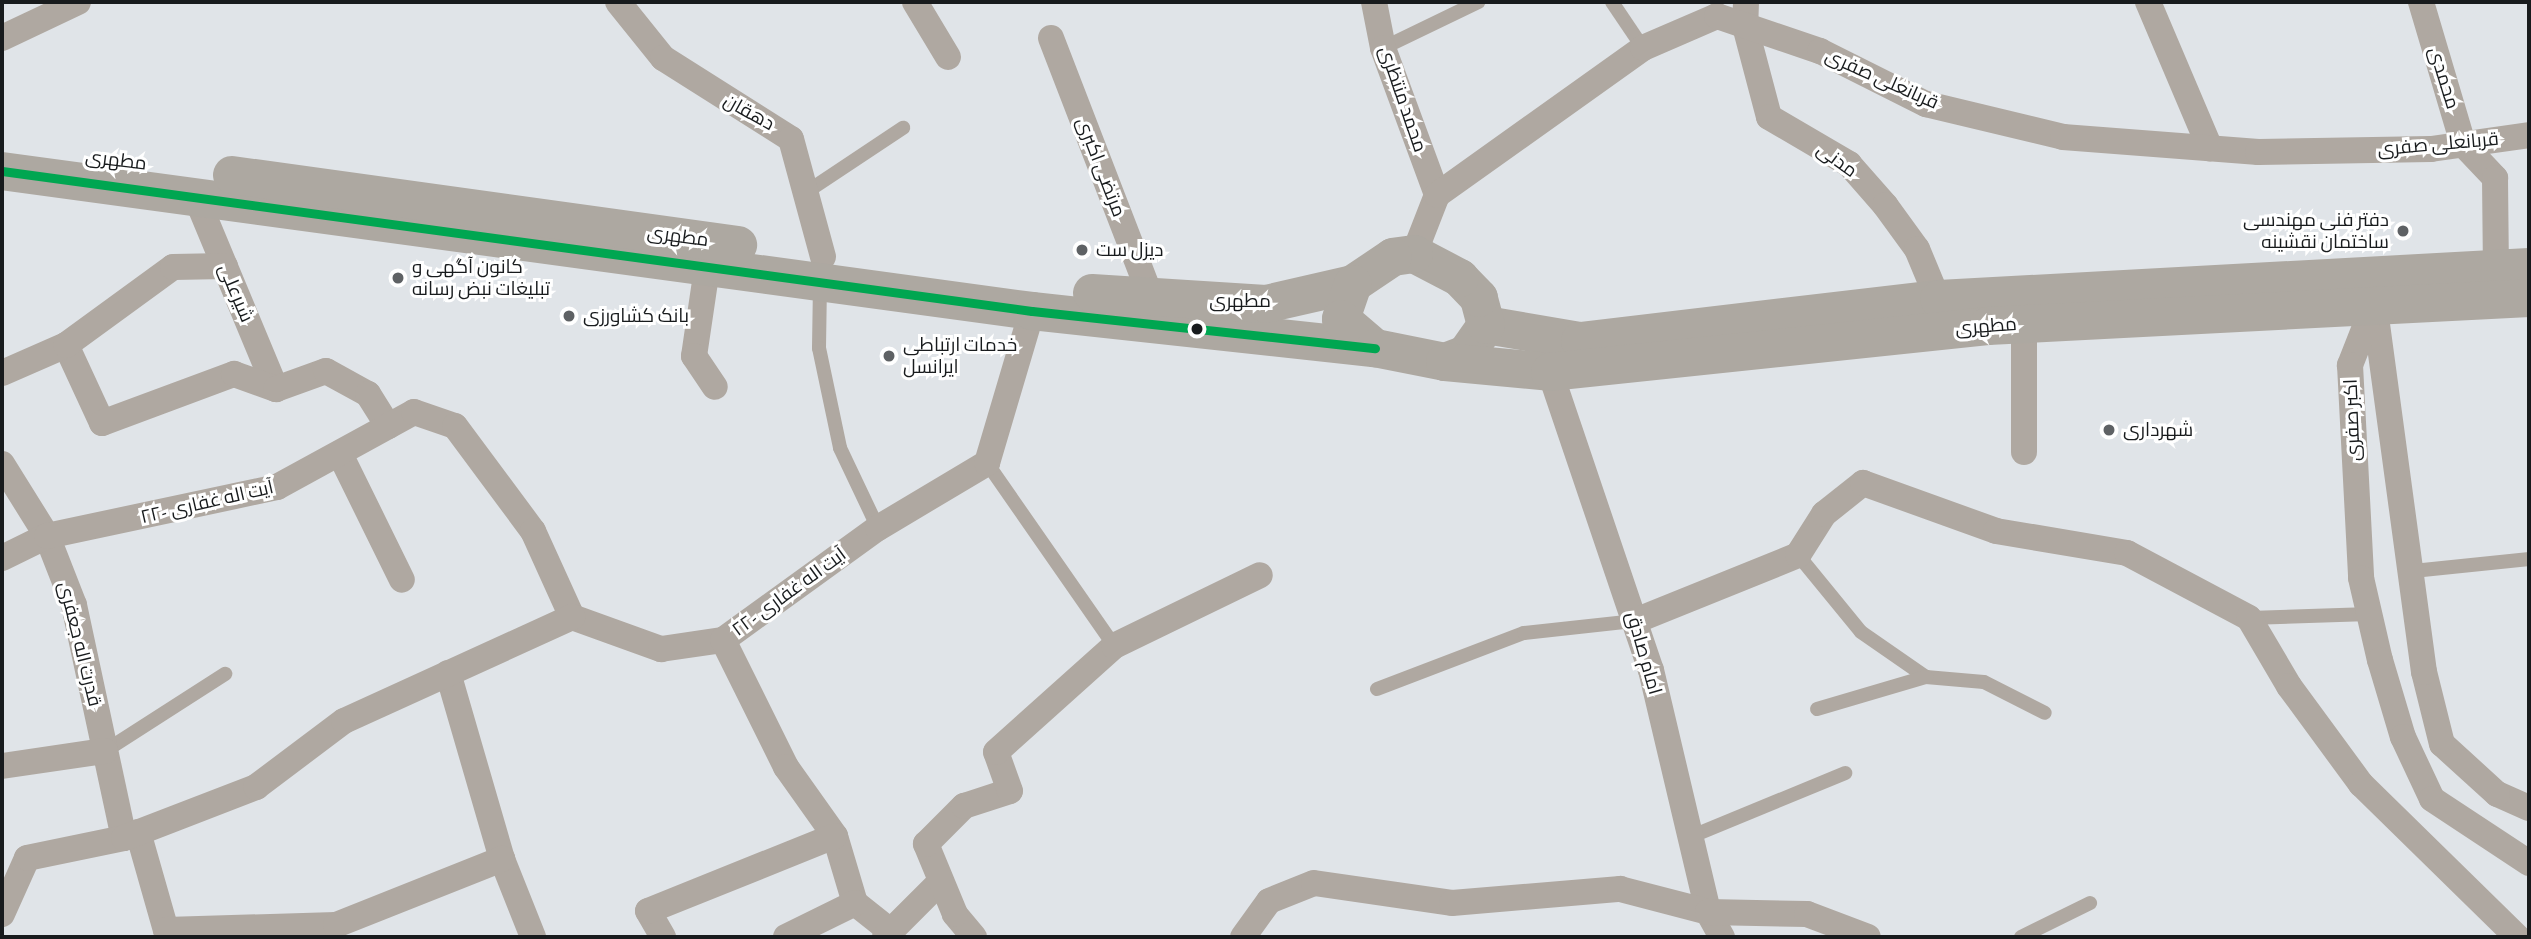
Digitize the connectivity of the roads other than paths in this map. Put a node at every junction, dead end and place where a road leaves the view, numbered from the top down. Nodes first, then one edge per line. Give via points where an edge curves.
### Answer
1 (78, 2) edge
2 (619, 2) edge
3 (915, 2) edge
4 (1374, 2) edge
5 (1478, 2) edge
6 (1612, 2) edge
7 (2148, 2) edge
8 (2421, 2) edge
9 (1745, 14) edge
10 (2, 38) edge
11 (1051, 38) dead end
12 (1383, 48) junction
13 (1643, 48) junction
14 (948, 57) dead end
15 (903, 128) dead end
16 (2529, 135) edge
17 (2463, 144) junction
18 (2, 145) edge
19 (2210, 148) junction
20 (2, 171) edge
21 (804, 193) junction
22 (1437, 195) junction
23 (196, 197) junction
24 (1413, 254) junction
25 (225, 266) junction
26 (707, 268) junction
27 (2513, 268) edge
28 (822, 270) junction
29 (1353, 284) junction
30 (2374, 289) junction
31 (1151, 297) junction
32 (2529, 298) edge
33 (1032, 311) junction
34 (1944, 314) junction
35 (2024, 324) junction
36 (1486, 325) junction
37 (66, 345) junction
38 (1375, 348) junction
39 (1550, 354) junction
40 (1445, 362) junction
41 (2, 373) edge
42 (715, 387) dead end
43 (275, 388) junction
44 (387, 426) junction
45 (2024, 453) dead end
46 (340, 454) junction
47 (987, 463) junction
48 (2, 464) edge
49 (878, 528) junction
50 (47, 536) junction
51 (1798, 555) junction
52 (2, 558) edge
53 (2529, 559) edge
54 (2413, 571) junction
55 (1260, 575) dead end
56 (402, 580) dead end
57 (2370, 614) junction
58 (572, 617) junction
59 (2249, 618) junction
60 (1635, 621) junction
61 (723, 640) junction
62 (1114, 646) junction
63 (448, 673) junction
64 (225, 674) dead end
65 (1926, 677) junction
66 (1377, 689) dead end
67 (1817, 709) dead end
68 (2045, 712) dead end
69 (105, 751) junction
70 (2, 766) edge
71 (1845, 773) dead end
72 (2529, 808) edge
73 (131, 835) junction
74 (835, 836) junction
75 (1690, 837) junction
76 (502, 859) junction
77 (2529, 863) edge
78 (942, 881) junction
79 (855, 903) junction
80 (2090, 903) dead end
81 (1708, 912) junction
82 (2, 914) edge
83 (203, 934) edge
84 (887, 934) edge
85 (1246, 936) edge
86 (533, 937) edge
87 (663, 937) edge
88 (786, 937) edge
89 (974, 937) edge
90 (1722, 937) edge
91 (1868, 937) edge
92 (2021, 937) edge
93 (2517, 937) edge

1 - 10 street
2 - 21 street, دهقان via 663,58 792,139
3 - 14 street
4 - 12 street, محمد منتظری
5 - 12 lane
6 - 13 lane
7 - 19 street
8 - 17 street, محمدی
9 - 13 street, قربانعلی صفری via 1717,16
9 - 19 street, قربانعلی صفری via 1926,104 2063,137
9 - 34 street, مدنی via 1769,117 1849,164 1917,249
11 - 31 street, مرتضی اکبری
12 - 22 street, محمد منتظری
13 - 22 street, قربانعلی صفری
15 - 21 lane
16 - 17 street, قربانعلی صفری
17 - 19 street, قربانعلی صفری via 2271,152
17 - 27 street, محمدی via 2495,178
18 - 28 main road, مطهری
20 - 23 main road, مطهری
21 - 28 street, دهقان
22 - 24 street
23 - 25 street, شیرعلی
23 - 26 main road, مطهری
24 - 29 main road via 1393,257
24 - 36 main road via 1460,278 1479,298
25 - 37 street via 173,267
25 - 43 street, شیرعلی
26 - 28 main road, مطهری
26 - 42 street via 694,356
27 - 30 main road, مطهری
28 - 31 main road, مطهری
28 - 33 main road, مطهری
28 - 49 lane via 819,348 840,448
29 - 31 main road, مطهری via 1265,304
29 - 38 main road via 1341,318
30 - 32 main road, مطهری
30 - 34 main road, مطهری
30 - 35 main road, مطهری
30 - 54 street, اکبر صفری
30 - 57 street, اکبر صفری via 2350,365 2361,578
33 - 38 main road, مطهری
33 - 47 street
34 - 35 main road, مطهری
34 - 39 main road, مطهری
35 - 45 street
36 - 39 main road, مطهری
36 - 40 main road via 1466,354
37 - 41 street
37 - 43 street via 102,423 233,374
38 - 40 main road
39 - 40 main road, مطهری
39 - 60 street, امام صادق
43 - 44 street via 326,371 368,394
44 - 46 street, ۲۲- آیت اله غفاری
44 - 58 street, ۲۲- آیت اله غفاری via 414,412 455,426 533,531
46 - 50 street, ۲۲- آیت اله غفاری via 277,487
46 - 56 street
47 - 49 street, ۲۲- آیت اله غفاری
47 - 62 lane
48 - 50 street, قدرت اله جعفری
49 - 61 street, ۲۲- آیت اله غفاری
50 - 52 street, ۲۲- آیت اله غفاری
50 - 69 street, قدرت اله جعفری via 74,605
51 - 59 street via 1824,514 1863,483 1996,531 2127,553
51 - 60 street
51 - 65 lane via 1861,632
53 - 54 lane
54 - 72 street, اکبر صفری via 2424,673 2442,744 2497,794
55 - 62 street
57 - 59 lane
57 - 77 street, اکبر صفری via 2403,737 2432,799
58 - 61 street, ۲۲- آیت اله غفاری via 661,649
58 - 63 street
59 - 93 street via 2289,686 2361,784
60 - 66 lane via 1524,633
60 - 75 street, امام صادق
61 - 74 street via 786,767
62 - 78 street via 996,752 1010,791 964,806 926,844
63 - 73 street via 344,721 256,787
63 - 76 street
64 - 69 lane
65 - 67 lane
65 - 68 lane via 1984,682
69 - 70 street
69 - 73 street, قدرت اله جعفری
71 - 75 lane
73 - 82 street via 27,858
73 - 83 street, قدرت اله جعفری via 166,930
74 - 79 street
74 - 87 street via 648,911
75 - 81 street, امام صادق
76 - 83 street via 336,925
76 - 86 street
78 - 84 street
78 - 89 street
79 - 84 street
79 - 88 street
80 - 92 lane
81 - 85 street via 1620,889 1452,903 1314,883 1269,901
81 - 90 street, امام صادق
81 - 91 street via 1807,914

